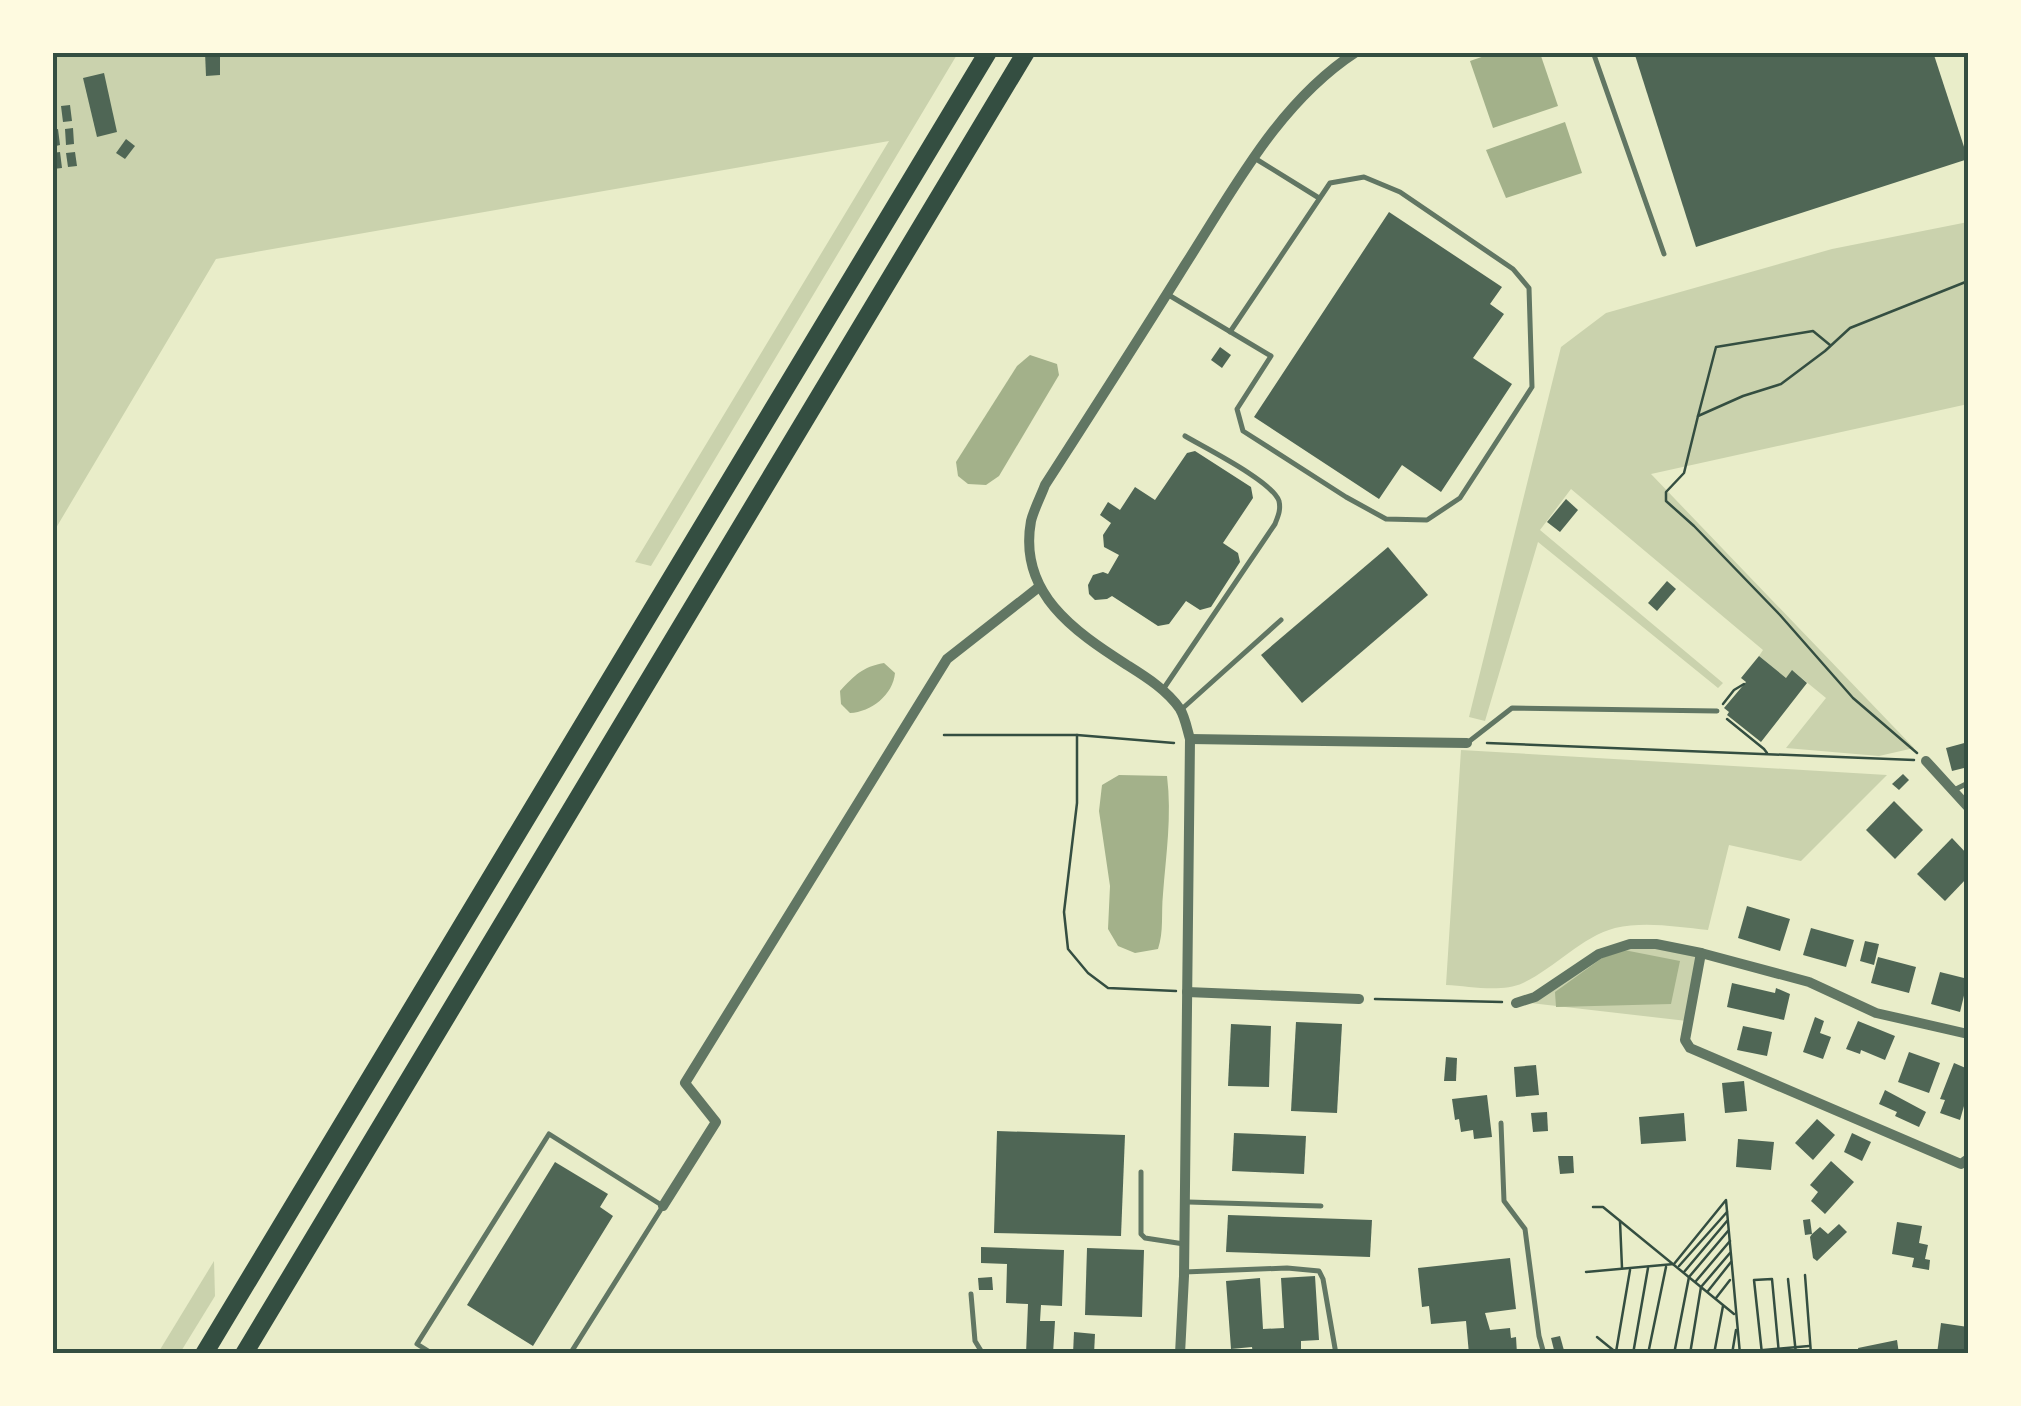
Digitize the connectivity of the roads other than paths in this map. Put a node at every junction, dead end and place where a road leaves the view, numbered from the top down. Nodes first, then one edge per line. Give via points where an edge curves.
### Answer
1 (988, 52) edge
2 (1026, 52) edge
3 (1356, 52) edge
4 (1593, 52) edge
5 (1254, 158) junction
6 (1320, 198) junction
7 (1664, 254) dead end
8 (1167, 294) junction
9 (1230, 332) junction
10 (1185, 436) dead end
11 (1039, 586) junction
12 (1281, 620) dead end
13 (1162, 691) junction
14 (1180, 710) junction
15 (1717, 711) road end
16 (1190, 738) junction
17 (1466, 743) joint
18 (1926, 761) road end
19 (1968, 782) edge
20 (1953, 791) junction
21 (1968, 807) edge
22 (1701, 953) junction
23 (1187, 992) junction
24 (1359, 999) road end
25 (1516, 1003) road end
26 (1968, 1034) edge
27 (1501, 1123) dead end
28 (1968, 1159) edge
29 (1141, 1172) dead end
30 (1185, 1202) junction
31 (663, 1206) junction
32 (1322, 1206) dead end
33 (1184, 1244) junction
34 (1184, 1272) junction
35 (971, 1294) dead end
36 (204, 1354) edge
37 (244, 1354) edge
38 (433, 1354) edge
39 (570, 1354) edge
40 (982, 1354) edge
41 (1180, 1354) edge
42 (1336, 1354) edge
43 (1544, 1354) edge

1 - 36 highway
2 - 37 highway
3 - 5 street via 1299,101
4 - 7 lane
5 - 6 lane
5 - 8 street
6 - 9 lane
6 - 9 lane via 1330,183 1364,176 1400,192 1513,269 1529,288 1532,387 1460,498 1426,520 1386,518 1243,432 1237,409 1272,356
8 - 9 lane
8 - 11 street via 1045,485 1032,520 1030,552
10 - 13 lane via 1264,483 1280,511
11 - 13 street via 1084,638
11 - 31 street via 947,659 686,1083 716,1122
12 - 14 lane
13 - 14 street
14 - 16 street
15 - 17 lane via 1512,708
16 - 17 street
16 - 23 street
18 - 20 street
19 - 20 lane
20 - 21 street
22 - 25 street via 1630,944 1599,954
22 - 26 street via 1809,982 1876,1013
22 - 28 street via 1684,1040 1690,1048 1961,1164
23 - 24 street
23 - 30 street
27 - 43 lane via 1504,1201 1525,1229
29 - 33 lane via 1141,1234
30 - 32 lane
30 - 33 street
31 - 38 lane via 549,1134 418,1344
31 - 39 lane
33 - 34 street
34 - 41 street
34 - 42 lane via 1319,1271
35 - 40 lane

